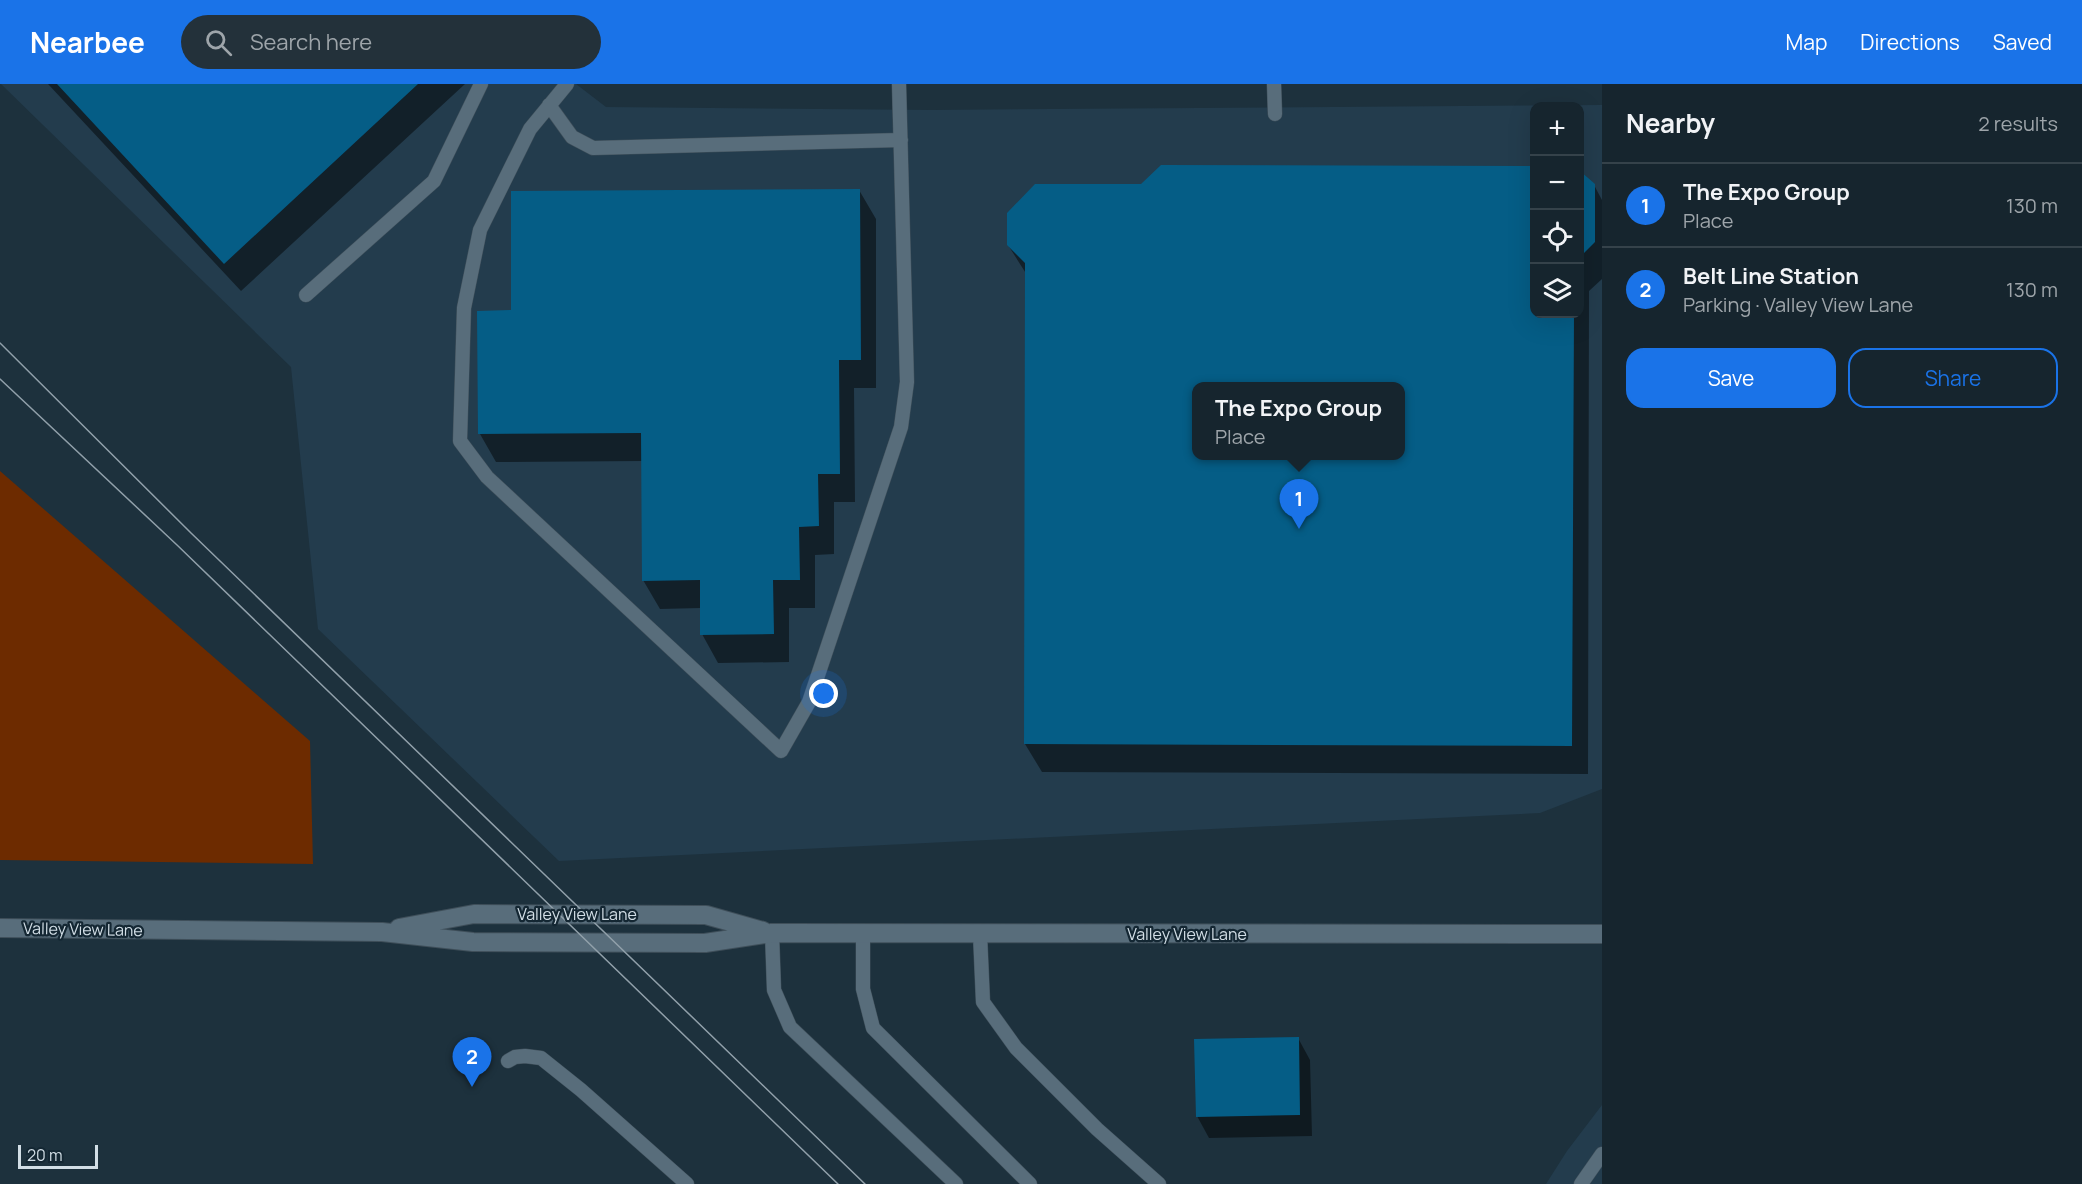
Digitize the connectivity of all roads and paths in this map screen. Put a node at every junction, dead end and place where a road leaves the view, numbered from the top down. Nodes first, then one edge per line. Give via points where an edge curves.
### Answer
1 (481, 84) edge
2 (567, 84) edge
3 (899, 84) edge
4 (1274, 84) edge
5 (549, 105) junction
6 (1275, 114) dead end
7 (900, 140) junction
8 (306, 295) dead end
9 (0, 928) edge
10 (382, 932) junction
11 (772, 933) junction
12 (863, 934) junction
13 (980, 934) junction
14 (1602, 934) edge
15 (508, 1061) dead end
16 (1602, 1154) edge
17 (687, 1184) edge
18 (956, 1184) edge
19 (1030, 1184) edge
20 (1160, 1184) edge
21 (1581, 1184) edge

1 - 8 lane via 434,181
2 - 5 lane
3 - 7 lane
4 - 6 lane
5 - 7 lane via 572,137 593,147
5 - 7 lane via 530,129 480,230 464,309 460,441 488,477 781,751 809,702 901,427 907,382
9 - 10 main road, Valley View Lane
10 - 11 main road, Valley View Lane via 473,942 705,943
10 - 11 main road, Valley View Lane via 474,914 706,915
11 - 12 main road, Valley View Lane
11 - 18 lane via 774,990 790,1027
12 - 13 main road, Valley View Lane
12 - 19 lane via 863,989 873,1028
13 - 14 main road, Valley View Lane
13 - 20 lane via 983,1002 1016,1048 1097,1129
15 - 17 lane via 525,1056 541,1058
16 - 21 lane

